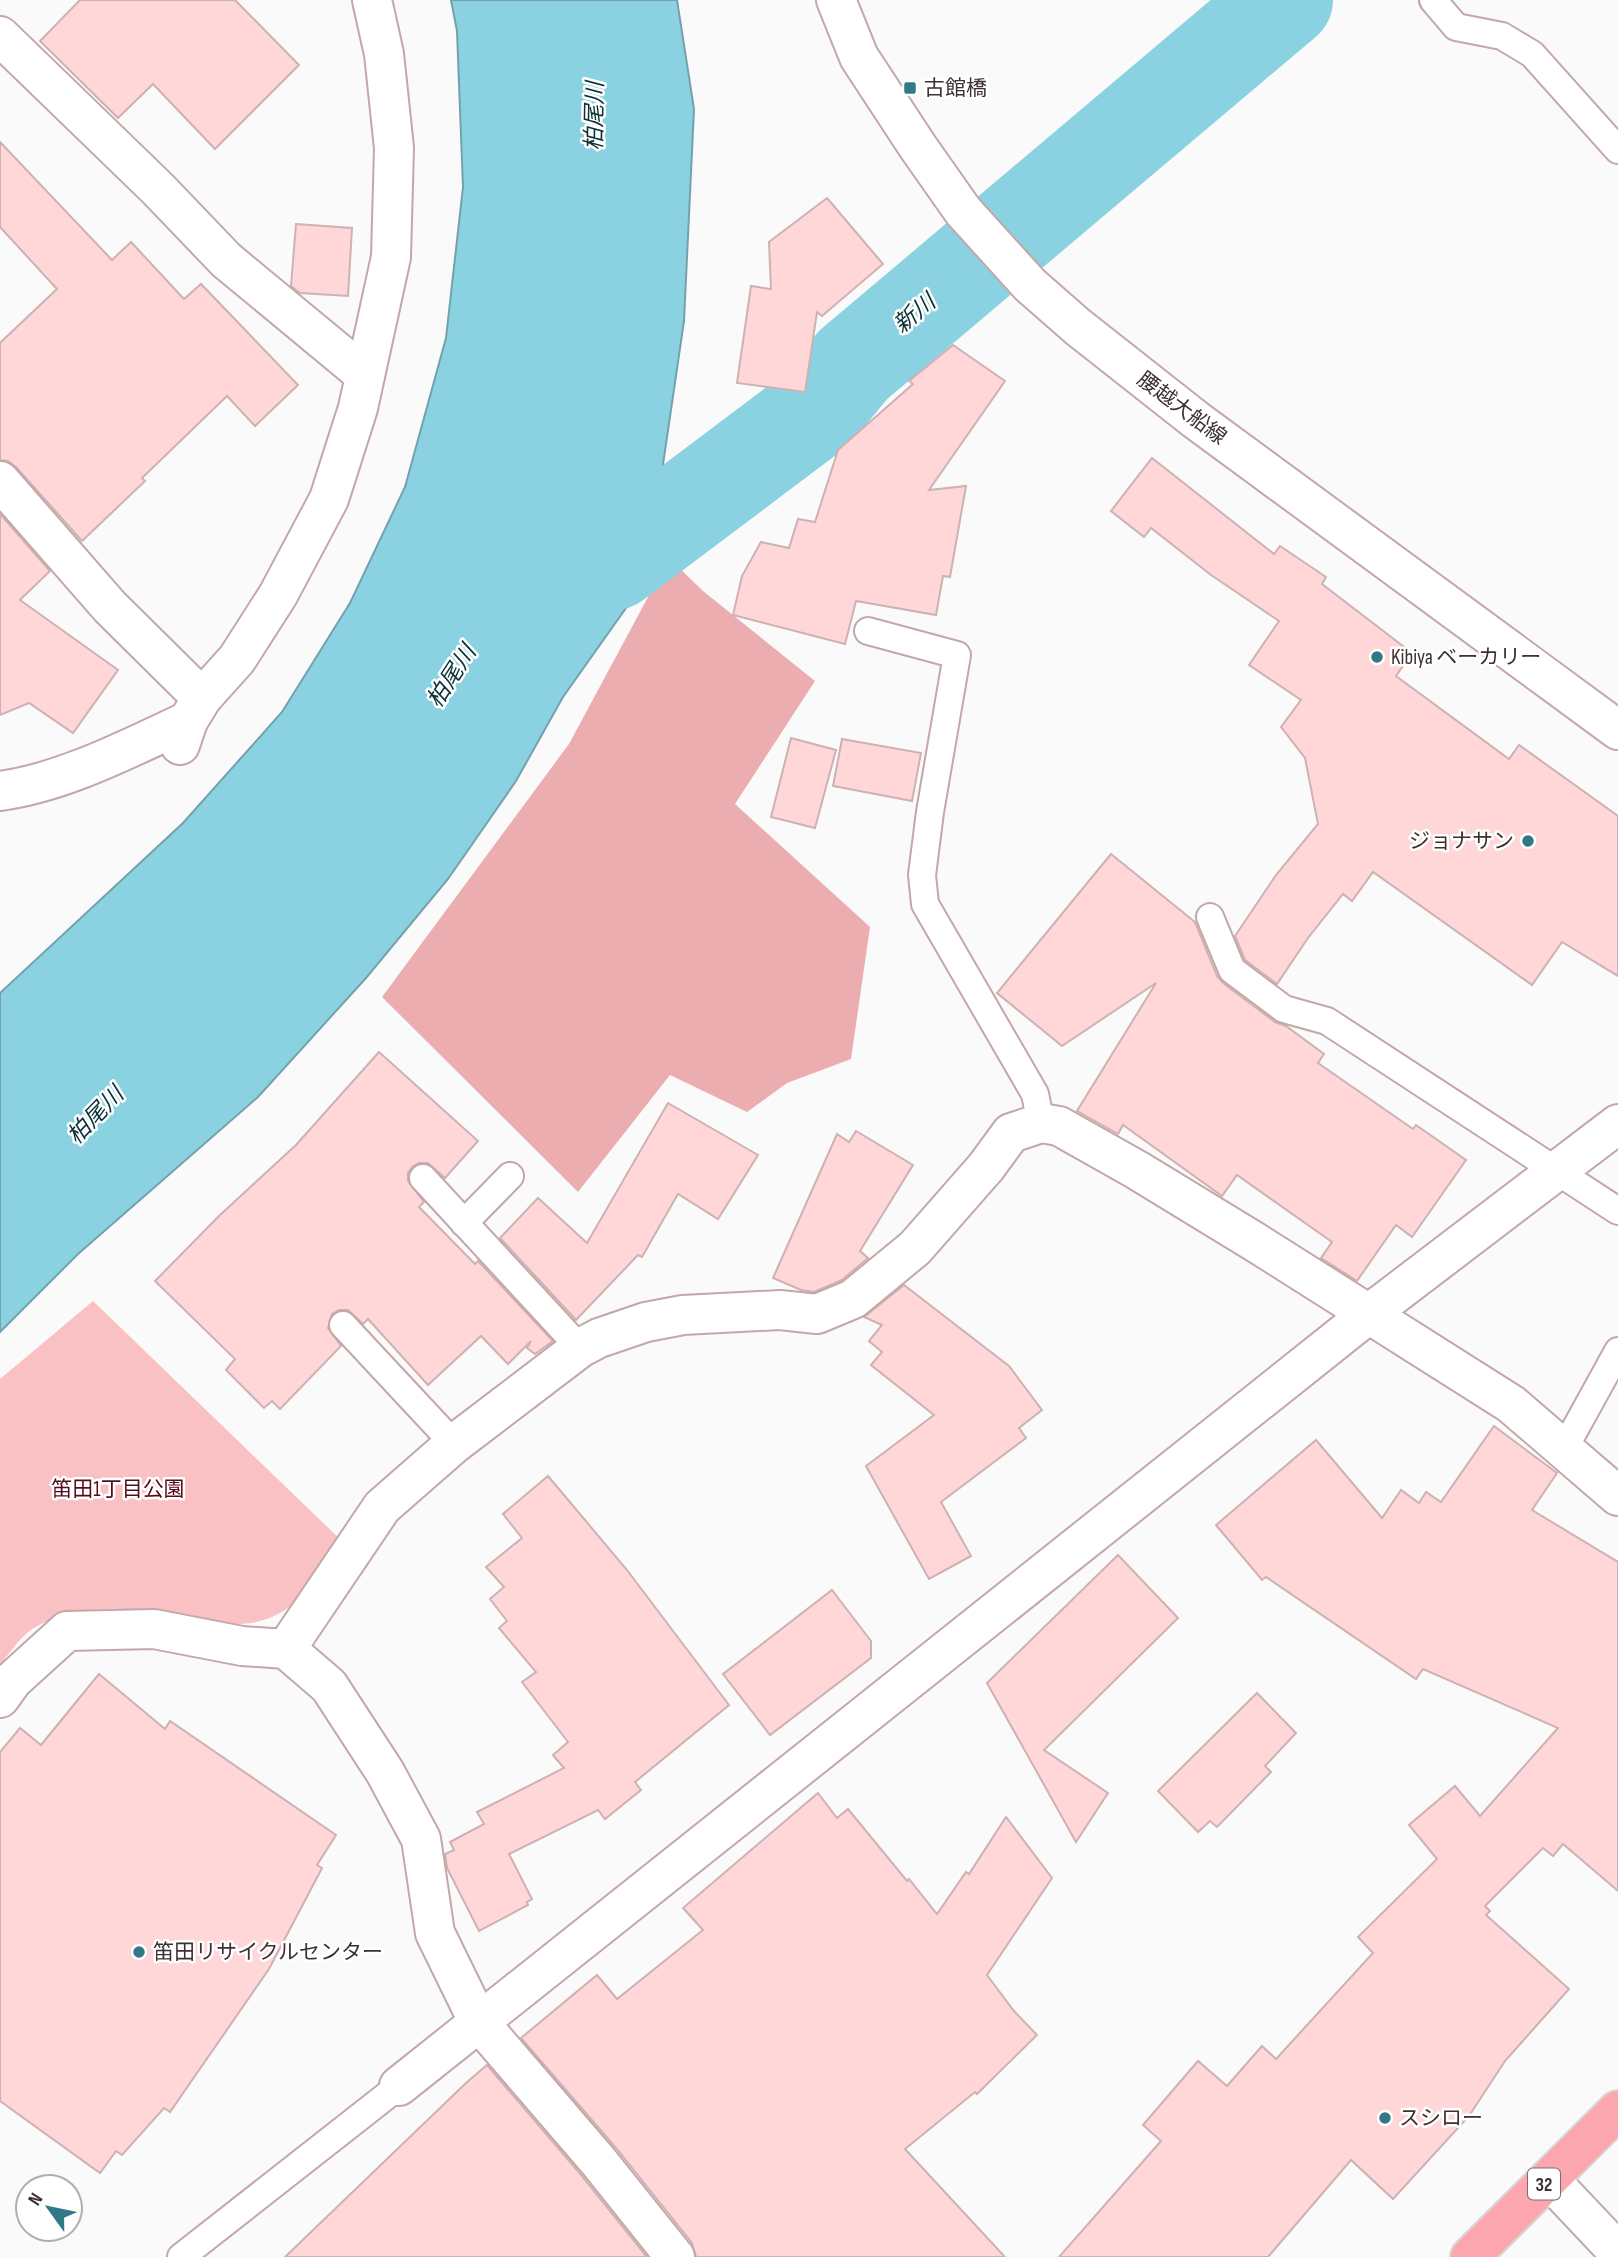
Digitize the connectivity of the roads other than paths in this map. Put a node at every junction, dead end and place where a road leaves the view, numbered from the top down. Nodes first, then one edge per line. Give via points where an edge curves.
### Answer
1 (372, 0) edge
2 (836, 0) edge
3 (1433, 0) edge
4 (0, 36) edge
5 (1618, 150) edge
6 (365, 375) junction
7 (0, 481) edge
8 (868, 631) dead end
9 (190, 722) junction
10 (1618, 730) edge
11 (0, 791) edge
12 (1210, 916) dead end
13 (1041, 1123) junction
14 (1618, 1124) edge
15 (1555, 1172) junction
16 (510, 1176) dead end
17 (423, 1178) dead end
18 (1618, 1212) edge
19 (464, 1223) junction
20 (1370, 1313) junction
21 (343, 1325) dead end
22 (580, 1348) junction
23 (1618, 1351) edge
24 (454, 1444) junction
25 (1564, 1449) junction
26 (1618, 1496) edge
27 (286, 1650) junction
28 (0, 1698) edge
29 (478, 2021) junction
30 (399, 2086) joint
31 (1618, 2110) edge
32 (1549, 2179) junction
33 (1618, 2252) edge
34 (181, 2257) edge
35 (675, 2257) edge
36 (1470, 2257) edge

1 - 6 street via 384,54 394,148 391,257
2 - 10 street, 腰越大船線 via 859,57 918,147 963,211 1030,285 1196,420
3 - 5 lane via 1456,27 1502,36 1532,54
4 - 6 street via 226,260
6 - 9 street via 329,499 278,595
7 - 9 street via 110,607
8 - 13 lane via 957,655 930,812 922,875 925,904 1035,1094
9 - 11 street via 99,762
12 - 15 lane via 1232,970 1284,1009 1327,1021
13 - 20 street via 1059,1126 1137,1170
13 - 22 street via 1011,1133 915,1248 853,1300 817,1314 780,1310 683,1315 646,1322
14 - 15 street
15 - 18 lane
15 - 20 street
16 - 19 lane
17 - 19 lane
19 - 22 lane
20 - 25 street via 1511,1404
20 - 29 street
21 - 24 lane
22 - 24 street
23 - 25 lane
24 - 27 street via 382,1507
25 - 26 street
27 - 28 street via 154,1629 67,1631 13,1680
27 - 29 street via 329,1686 421,1839 435,1933
29 - 30 street
29 - 35 street
30 - 34 lane
31 - 32 main road, 32
32 - 33 street
32 - 36 main road, 32

